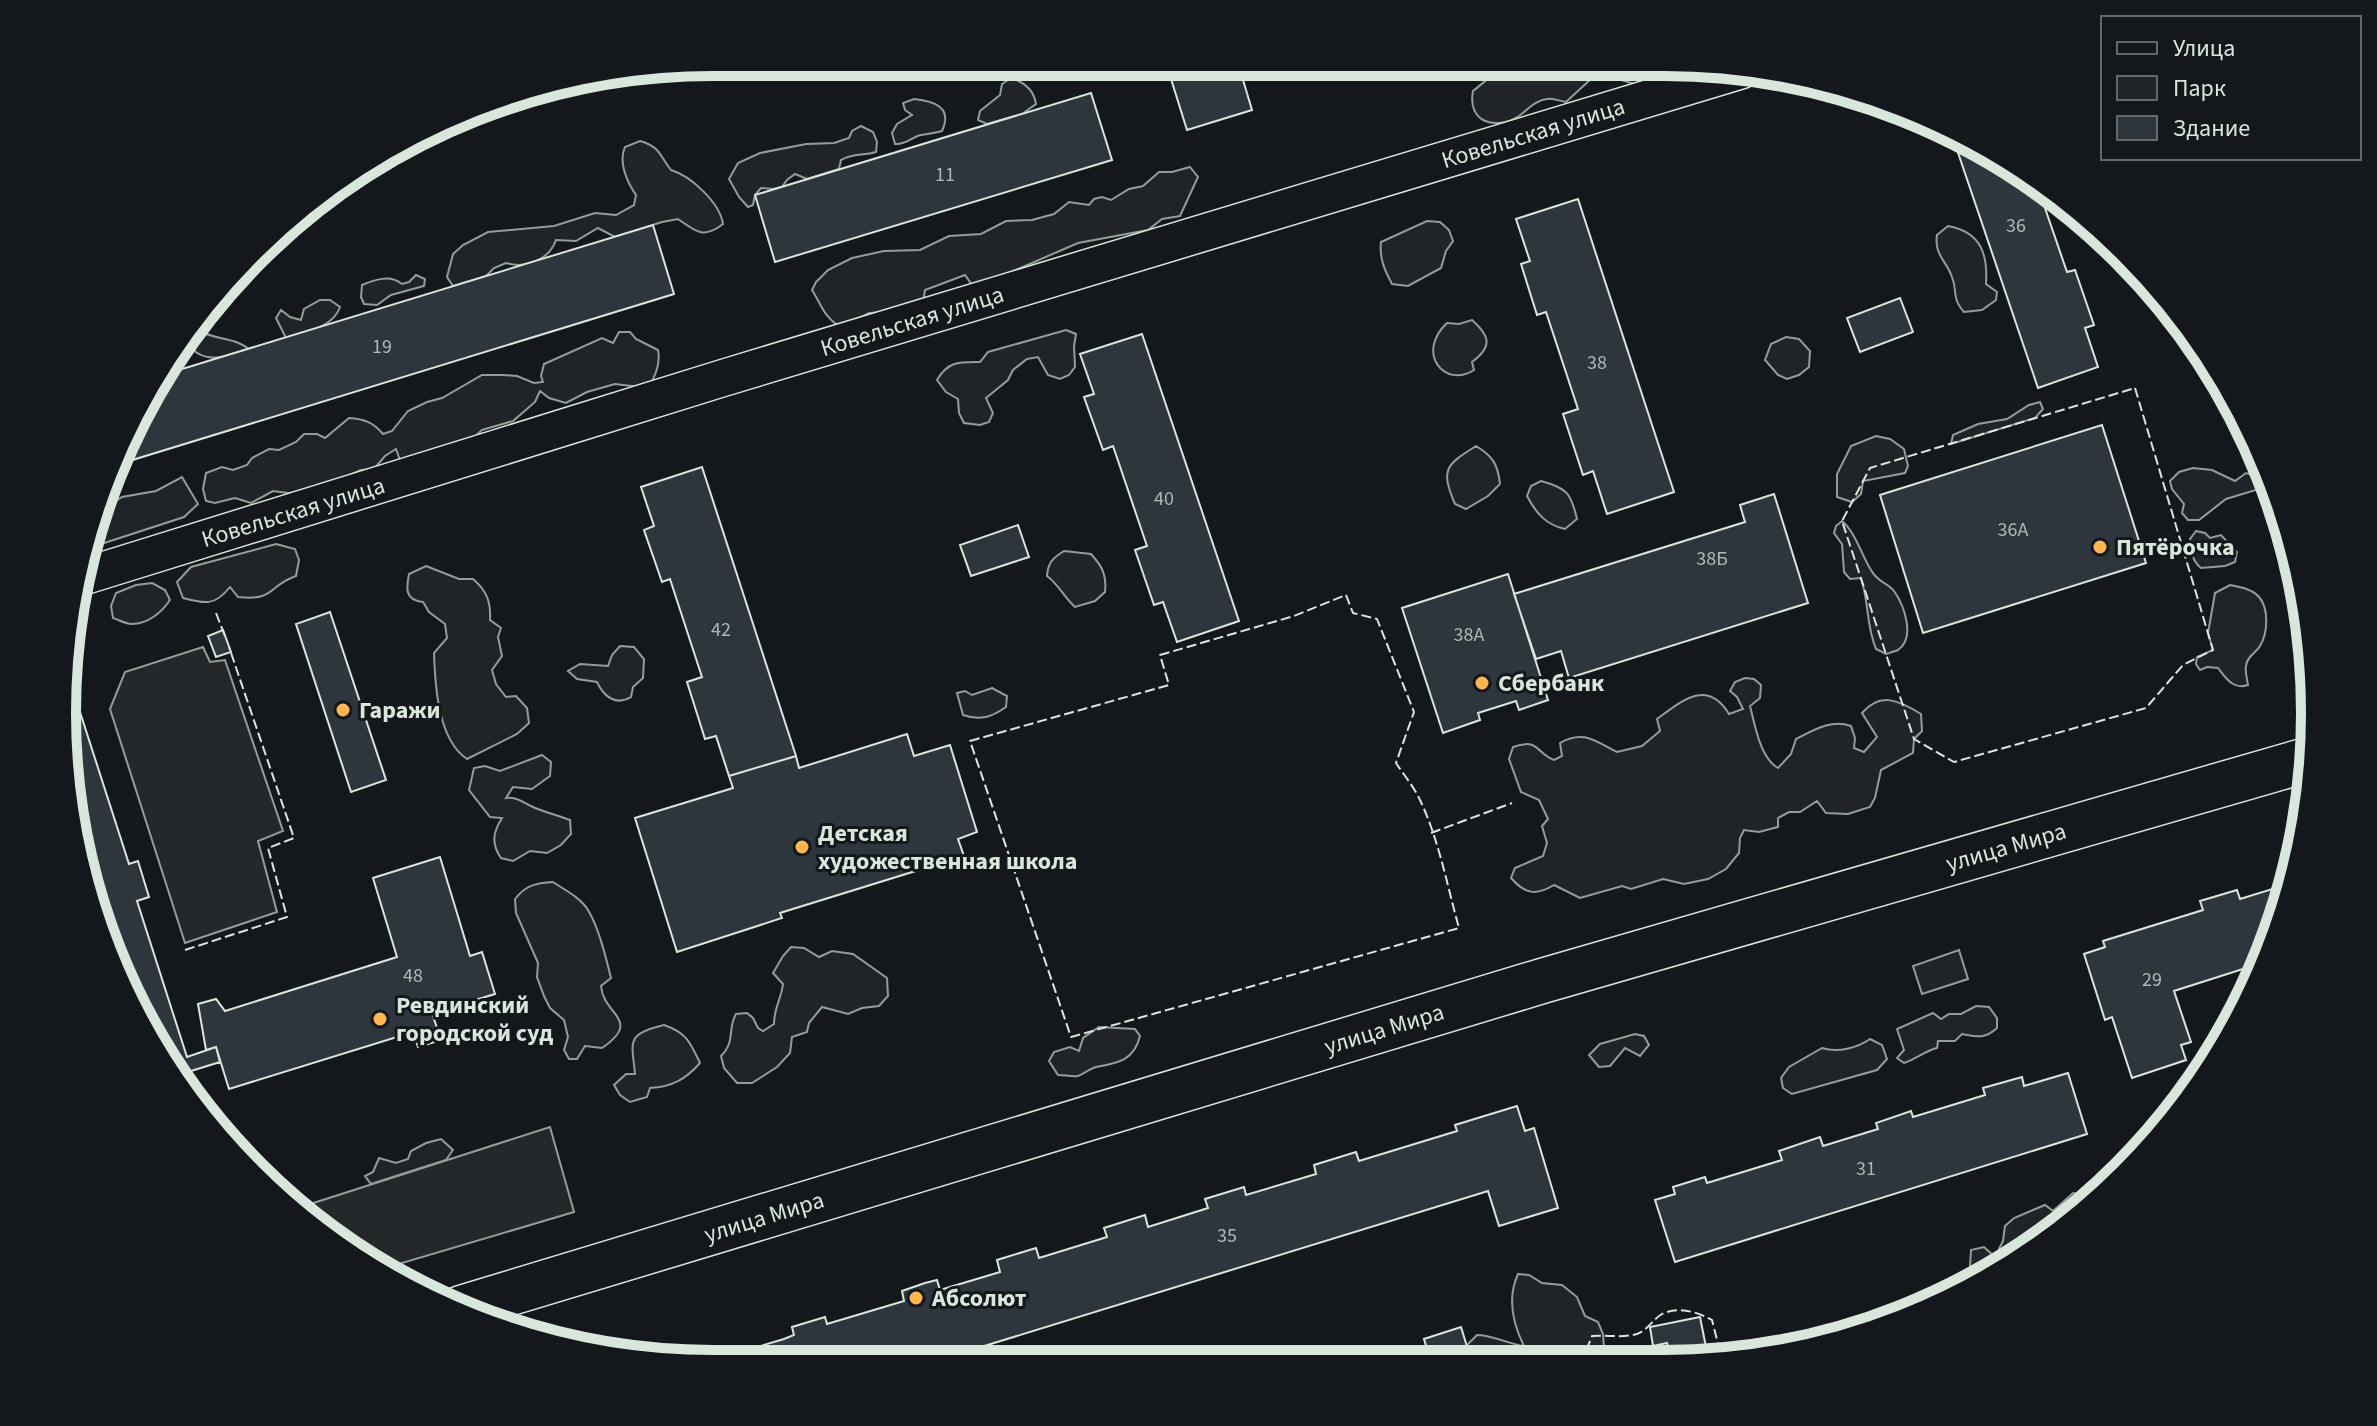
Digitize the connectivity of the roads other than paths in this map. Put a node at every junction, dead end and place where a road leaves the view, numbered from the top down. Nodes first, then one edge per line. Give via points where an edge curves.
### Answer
1 (1716, 78) edge
2 (92, 574) edge
3 (2299, 762) edge
4 (474, 1304) edge

1 - 2 street, Ковельская улица
3 - 4 main road, улица Мира via 1542,981

